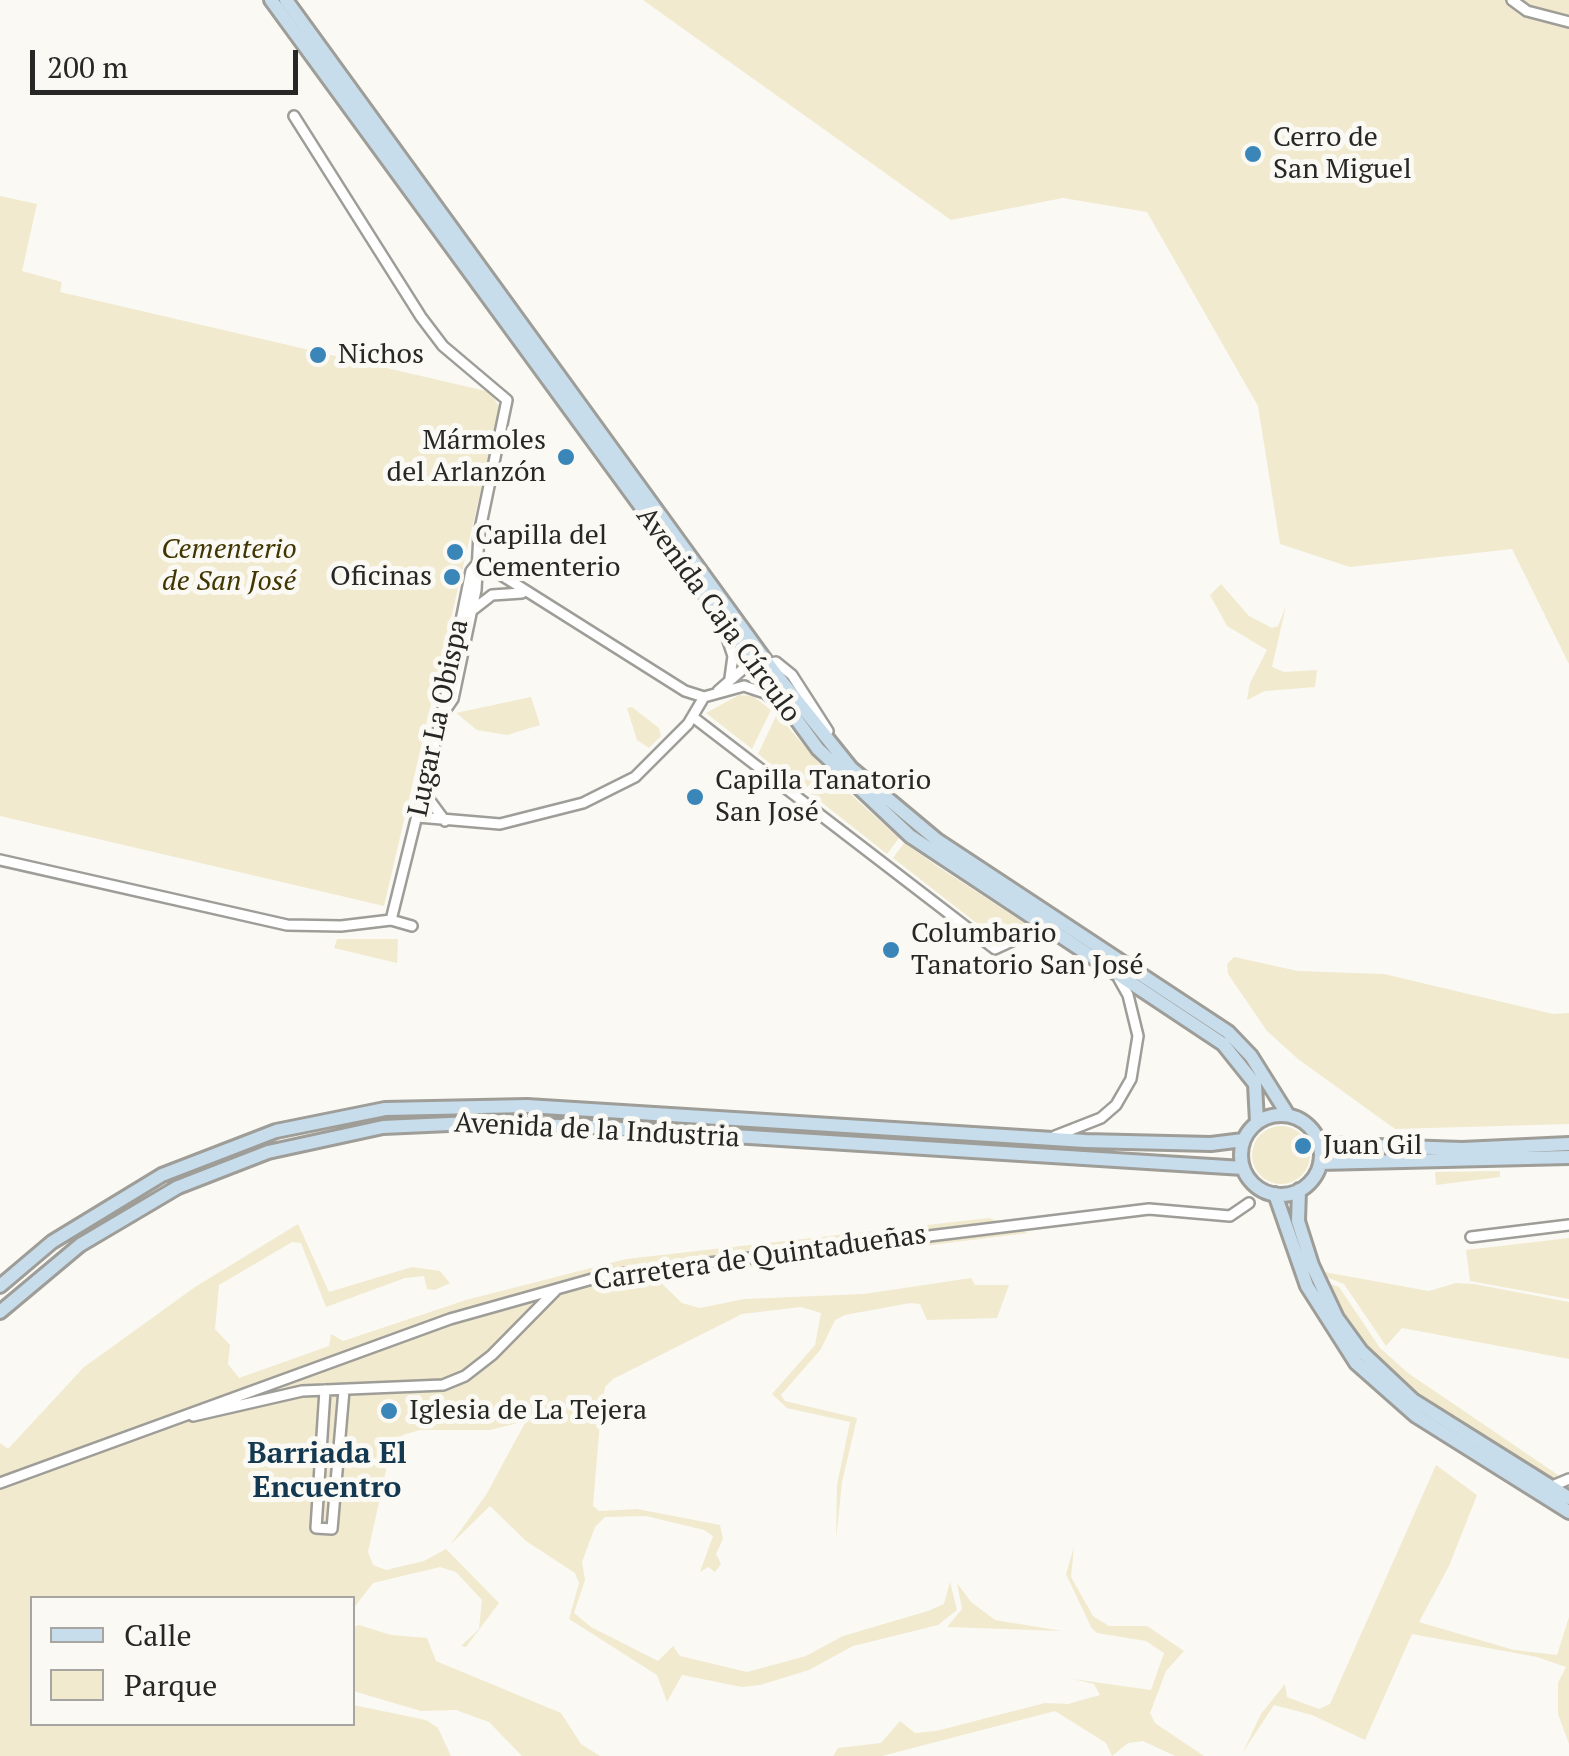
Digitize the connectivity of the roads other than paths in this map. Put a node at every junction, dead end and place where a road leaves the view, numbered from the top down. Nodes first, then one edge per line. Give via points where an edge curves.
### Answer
1 (271, 0) edge
2 (286, 0) edge
3 (1512, 0) edge
4 (1569, 22) edge
5 (294, 116) dead end
6 (479, 561) junction
7 (529, 594) junction
8 (472, 611) junction
9 (720, 619) junction
10 (760, 660) junction
11 (733, 682) junction
12 (704, 697) junction
13 (442, 714) junction
14 (694, 717) junction
15 (806, 735) junction
16 (424, 792) junction
17 (418, 817) junction
18 (448, 822) junction
19 (0, 860) edge
20 (391, 920) junction
21 (1040, 921) junction
22 (412, 926) dead end
23 (1111, 968) junction
24 (1288, 1115) junction
25 (1257, 1122) junction
26 (962, 1135) junction
27 (1243, 1140) junction
28 (1319, 1144) junction
29 (1569, 1144) edge
30 (1569, 1157) edge
31 (1320, 1163) junction
32 (1243, 1168) junction
33 (1299, 1190) junction
34 (1276, 1194) junction
35 (1249, 1204) dead end
36 (1569, 1225) edge
37 (1471, 1237) dead end
38 (0, 1286) edge
39 (559, 1287) junction
40 (0, 1312) edge
41 (325, 1390) junction
42 (344, 1390) junction
43 (180, 1416) junction
44 (1569, 1479) edge
45 (0, 1483) edge
46 (1550, 1487) junction
47 (1569, 1498) edge
48 (1569, 1512) edge

1 - 9 main road, Avenida Caja Círculo
2 - 10 main road, Avenida Caja Círculo
3 - 4 street
5 - 6 street, Lugar La Obispa via 432,332 507,400
6 - 7 street
6 - 8 street
6 - 13 street, Lugar La Obispa via 470,572
7 - 8 street via 499,593
7 - 12 street via 676,687
8 - 13 street via 453,699
9 - 10 main road, Avenida Caja Círculo
9 - 11 street via 734,656
10 - 11 street
10 - 15 main road, Avenida Caja Círculo
10 - 24 main road, Avenida Caja Círculo via 851,768 937,840 1228,1032
11 - 12 street
11 - 15 street via 772,698
12 - 14 street
13 - 16 street, Lugar La Obispa
14 - 18 street via 635,776 583,803 521,822
14 - 21 street via 995,949
15 - 21 main road, Avenida Caja Círculo via 894,823
16 - 17 street, Lugar La Obispa
16 - 18 street
17 - 18 street
17 - 20 street, Lugar La Obispa
19 - 20 street via 287,925
20 - 22 street
21 - 23 main road, Avenida Caja Círculo
23 - 25 main road, Avenida Caja Círculo via 1231,1053 1255,1084
23 - 26 street, Avenida de la Industria via 1128,995 1138,1036 1131,1078 1116,1105 1086,1127 1051,1136
24 - 25 main road
24 - 28 main road via 1304,1122
25 - 27 main road
26 - 27 main road, Avenida de la Industria
26 - 38 main road, Avenida de la Industria via 527,1106 354,1113 276,1131 162,1174 52,1242
27 - 32 main road
28 - 29 main road
28 - 31 main road
30 - 31 main road
31 - 33 main road
32 - 34 main road via 1256,1186
32 - 40 main road, Avenida de la Industria via 590,1127 396,1126 300,1144 202,1176 115,1221
33 - 34 main road
33 - 46 main road via 1298,1222 1312,1265 1361,1350 1413,1400
34 - 48 main road via 1307,1286 1356,1363 1416,1416
35 - 39 street, Carretera de Quintadueñas via 1230,1216 1164,1208 1062,1217 676,1264
36 - 37 street
39 - 42 street via 465,1376 424,1389
39 - 43 street, Carretera de Quintadueñas
41 - 42 street
41 - 42 street via 316,1528 332,1529
41 - 43 street
43 - 45 street, Carretera de Quintadueñas
44 - 46 street
46 - 47 main road

